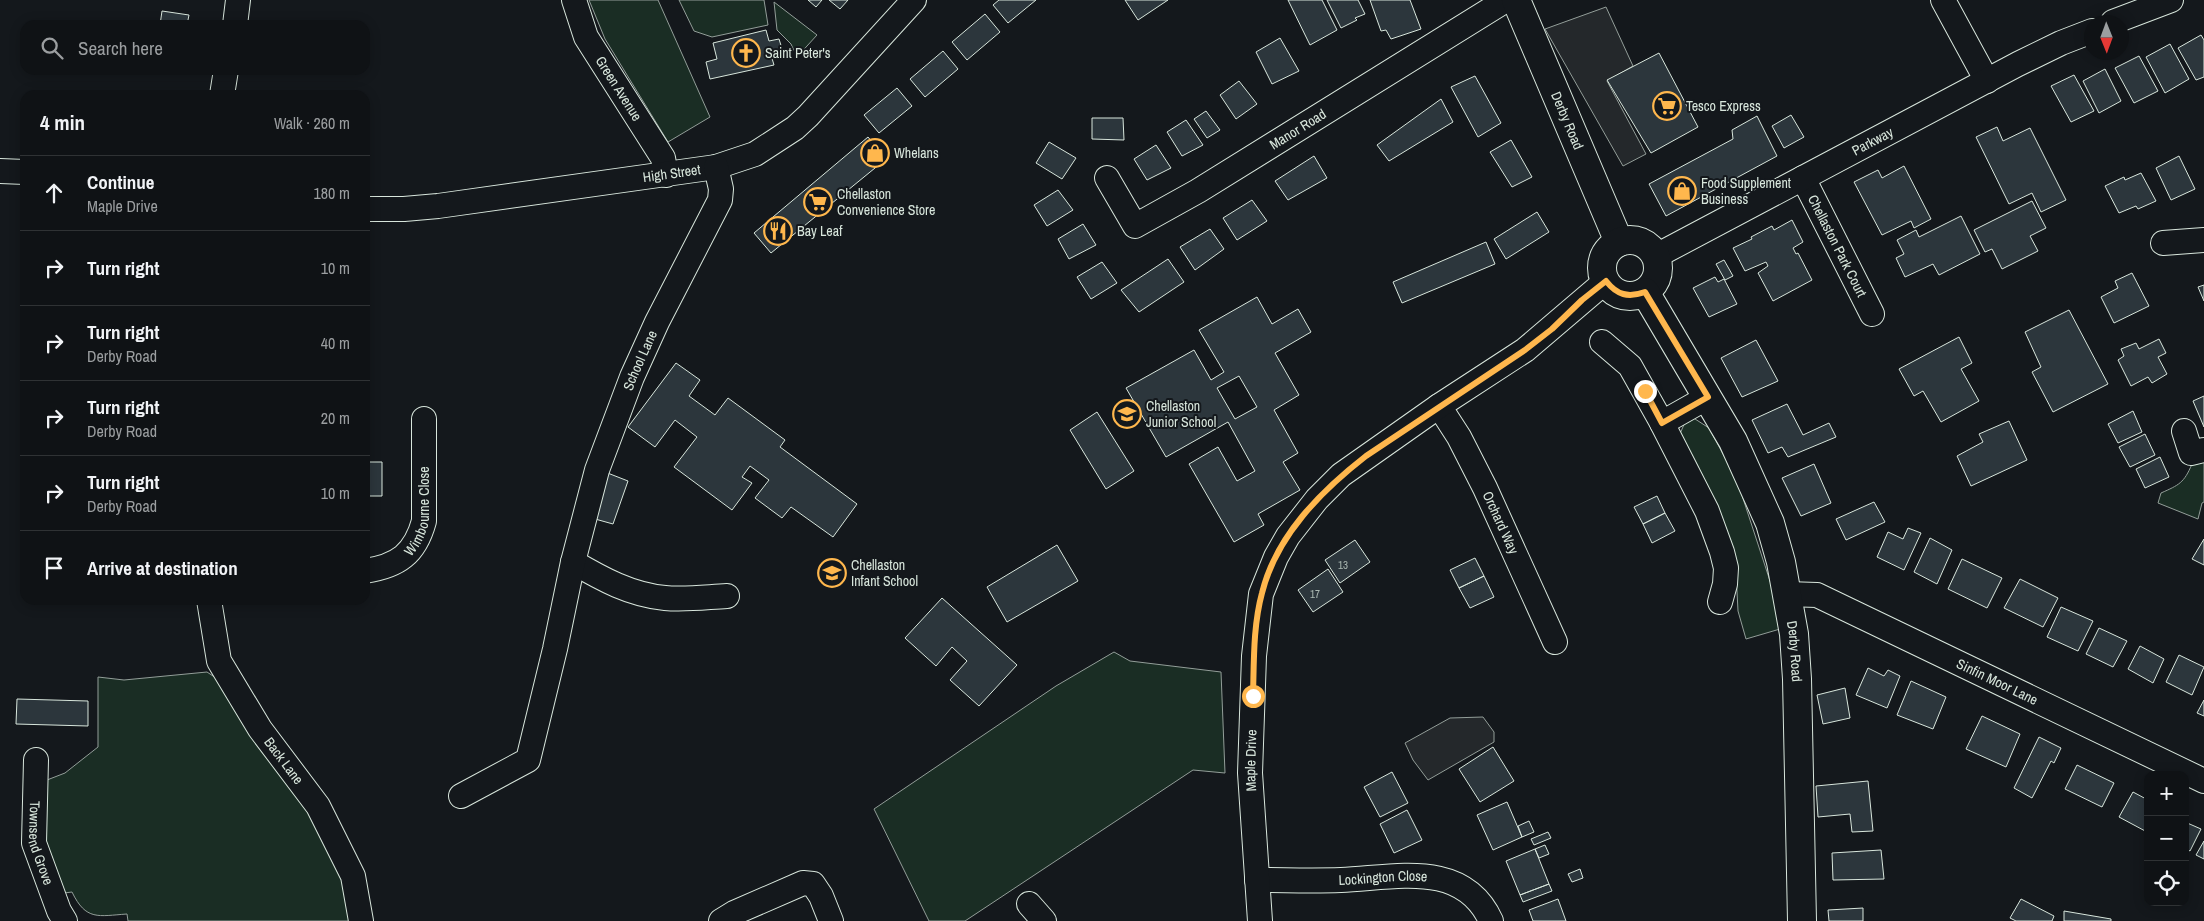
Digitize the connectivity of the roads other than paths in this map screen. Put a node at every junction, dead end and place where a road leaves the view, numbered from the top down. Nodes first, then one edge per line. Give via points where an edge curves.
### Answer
1 (238, 0) edge
2 (574, 0) edge
3 (914, 0) edge
4 (1506, 0) edge
5 (1516, 0) edge
6 (1943, 0) edge
7 (2171, 0) edge
8 (2129, 16) edge
9 (236, 20) edge
10 (2084, 34) edge
11 (225, 75) edge
12 (1988, 81) junction
13 (223, 90) edge
14 (716, 167) junction
15 (0, 170) edge
16 (20, 172) edge
17 (666, 175) junction
18 (1107, 178) dead end
19 (1803, 178) junction
20 (370, 209) edge
21 (2204, 240) edge
22 (1619, 242) junction
23 (2163, 243) dead end
24 (1656, 256) junction
25 (1606, 281) junction
26 (1645, 292) junction
27 (1872, 314) dead end
28 (1602, 342) dead end
29 (1708, 397) junction
30 (1439, 406) junction
31 (424, 419) dead end
32 (1662, 423) junction
33 (2184, 431) dead end
34 (2204, 450) edge
35 (572, 562) junction
36 (370, 570) edge
37 (1787, 594) junction
38 (727, 596) dead end
39 (1720, 602) dead end
40 (210, 605) edge
41 (1555, 642) dead end
42 (36, 760) dead end
43 (2204, 781) edge
44 (460, 796) dead end
45 (1257, 880) junction
46 (65, 921) edge
47 (361, 921) edge
48 (720, 921) edge
49 (831, 921) edge
50 (1260, 921) edge
51 (1490, 921) edge
52 (1802, 921) edge

1 - 9 street
2 - 17 street, Green Avenue via 586,37 663,158
3 - 14 street, High Street via 795,128 755,154
4 - 18 street, Manor Road via 1198,191 1135,226
5 - 22 main road, Derby Road
6 - 12 street
7 - 8 street
10 - 12 street, Parkway
11 - 13 street
12 - 19 street, Parkway
14 - 17 street, High Street
14 - 35 street, School Lane via 720,200 632,377 597,470
15 - 16 street
17 - 20 street, High Street via 438,206
19 - 24 street, Parkway
19 - 27 street, Chellaston Park Court
21 - 23 street
22 - 24 main road via 1640,242 1651,248
22 - 25 main road via 1603,260 1602,272
24 - 26 main road via 1656,278
25 - 26 main road via 1620,294 1631,296
25 - 30 street, Maple Drive via 1531,346
26 - 29 main road, Derby Road
28 - 32 street via 1630,366
29 - 32 street
29 - 37 main road, Derby Road via 1734,441 1770,523
30 - 41 street, Orchard Way via 1485,488
30 - 45 street, Maple Drive via 1366,456 1317,499 1288,536 1267,578 1260,600 1254,656 1250,773
31 - 36 street, Wimbourne Close via 424,521 420,535 404,557
32 - 39 street via 1707,511 1722,552 1726,568
33 - 34 street via 2191,453
35 - 38 street via 613,585 650,596
35 - 44 street, School Lane via 528,760
37 - 43 street, Sinfin Moor Lane via 1817,595
37 - 52 main road, Derby Road via 1797,679
40 - 47 street, Back Lane via 219,661 260,729 318,806 353,876
42 - 46 street, Townsend Grove via 34,843
45 - 50 street, Maple Drive
45 - 51 street, Lockington Close via 1437,877 1450,881 1474,897
48 - 49 street via 803,883 812,884 818,890

